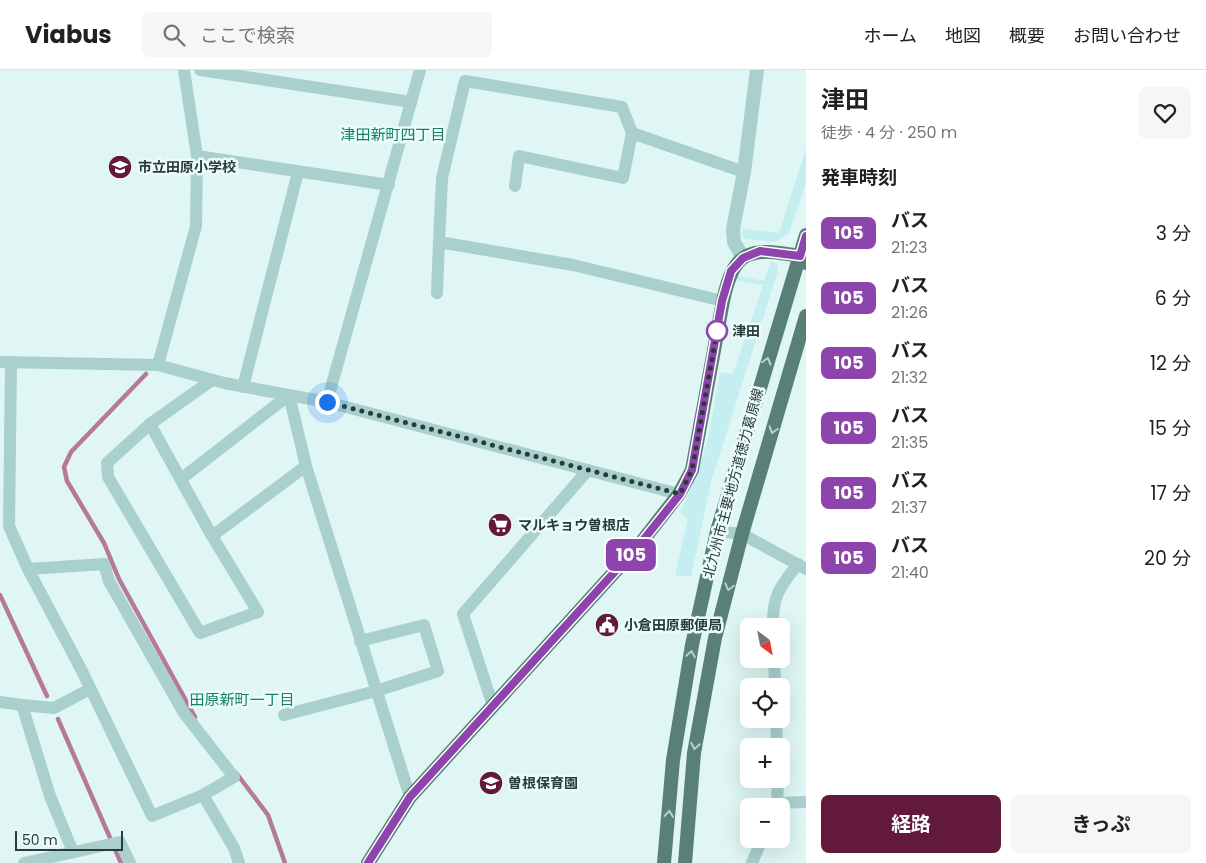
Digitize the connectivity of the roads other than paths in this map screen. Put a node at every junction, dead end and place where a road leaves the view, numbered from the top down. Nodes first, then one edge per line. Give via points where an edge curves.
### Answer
1 (184, 70) edge
2 (200, 70) edge
3 (420, 70) edge
4 (757, 70) edge
5 (411, 102) junction
6 (632, 134) junction
7 (197, 156) junction
8 (298, 172) junction
9 (744, 172) junction
10 (389, 185) junction
11 (515, 186) dead end
12 (806, 236) edge
13 (439, 242) junction
14 (743, 258) junction
15 (803, 259) edge
16 (437, 293) dead end
17 (722, 301) junction
18 (806, 316) edge
19 (6, 362) edge
20 (158, 365) junction
21 (212, 380) junction
22 (243, 387) junction
23 (289, 395) junction
24 (327, 402) junction
25 (150, 424) junction
26 (306, 466) junction
27 (588, 470) junction
28 (181, 478) junction
29 (680, 494) junction
30 (717, 531) junction
31 (742, 534) junction
32 (212, 536) junction
33 (802, 567) edge
34 (28, 569) junction
35 (773, 618) edge
36 (360, 641) junction
37 (90, 689) junction
38 (376, 691) junction
39 (0, 702) edge
40 (22, 705) junction
41 (493, 706) junction
42 (284, 715) dead end
43 (203, 795) junction
44 (410, 797) junction
45 (806, 802) edge
46 (790, 804) edge
47 (758, 848) edge
48 (73, 852) junction
49 (24, 863) edge
50 (130, 863) edge
51 (239, 863) edge
52 (368, 863) edge
53 (664, 863) edge
54 (685, 863) edge
55 (752, 863) edge

1 - 7 street
2 - 5 street
3 - 5 street
4 - 9 street
5 - 10 street
6 - 9 street
6 - 11 street via 623,178 520,156
6 - 13 street via 622,107 465,81 442,178
7 - 8 street
7 - 20 street via 196,226
8 - 10 street
8 - 22 street
9 - 14 street via 734,229 734,242
10 - 24 street
12 - 15 main road, 北九州市主要地方道徳力葛原線
13 - 16 street
13 - 17 street via 572,265
14 - 15 main road via 760,251
14 - 17 main road via 731,271
30 -> 15 main road, 北九州市主要地方道徳力葛原線
17 - 29 main road via 692,470
18 -> 31 main road, 北九州市主要地方道徳力葛原線
19 - 20 street
19 - 34 street via 10,526
20 - 21 street
21 - 22 street
21 - 25 street
22 - 23 street
23 - 24 street
23 - 26 street
23 - 28 street
24 - 27 street
25 - 28 street
25 - 32 street via 107,463 108,478 200,633 258,612
26 - 32 street
26 - 36 street
27 - 29 street
27 - 41 street via 462,614
28 - 32 street
29 - 41 main road via 640,544
30 - 31 street
53 -> 30 main road, 北九州市主要地方道徳力葛原線 via 675,751 692,645
31 - 33 street
31 -> 54 main road, 北九州市主要地方道徳力葛原線 via 715,638 694,753
33 - 35 street via 784,582 772,606
34 - 37 street
34 - 43 street via 104,564 109,581 184,712 234,777
36 - 38 street
36 - 38 street via 424,625 438,671
37 - 40 street via 54,708
37 - 43 street via 152,816
38 - 42 street
38 - 44 street
39 - 40 street
40 - 48 street via 50,796
41 - 44 main road
43 - 51 street via 234,848
44 - 52 main road
45 - 46 street
47 - 55 street
48 - 49 street
48 - 50 street via 120,842

